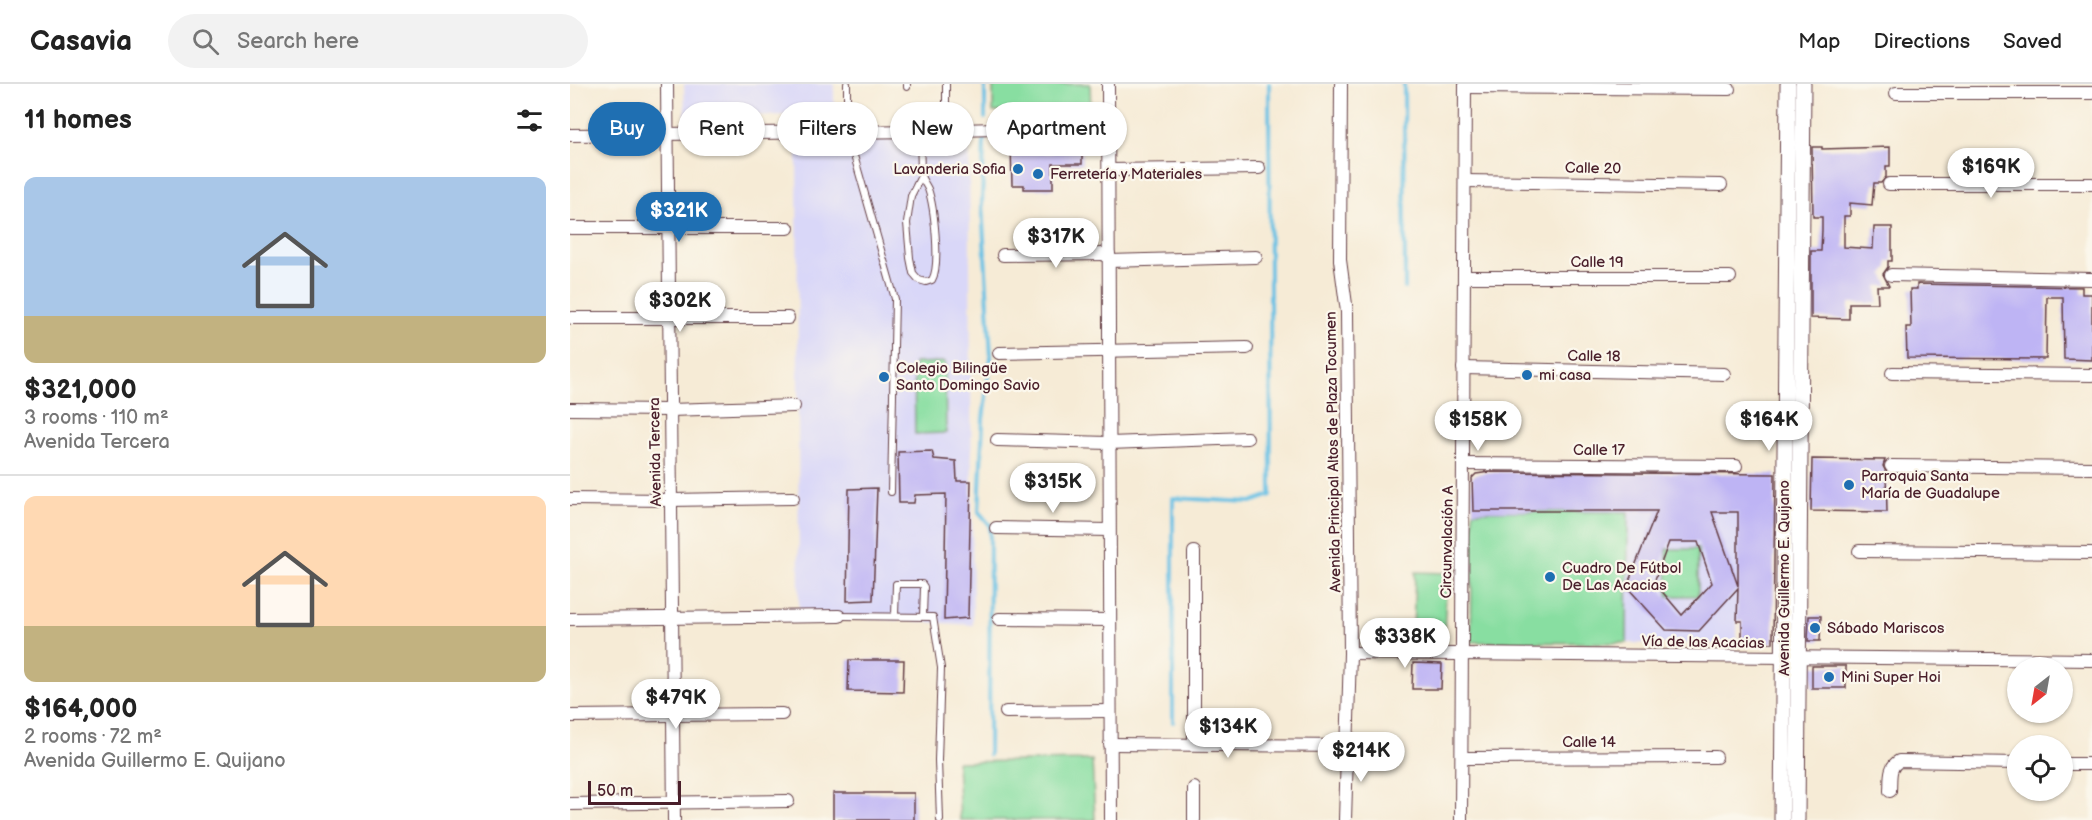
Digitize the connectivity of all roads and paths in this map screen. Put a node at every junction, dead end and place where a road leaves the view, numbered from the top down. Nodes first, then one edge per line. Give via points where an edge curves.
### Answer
1 (667, 84) edge
2 (847, 84) edge
3 (946, 84) edge
4 (1108, 84) edge
5 (1341, 84) edge
6 (1788, 84) edge
7 (1803, 84) edge
8 (1465, 86) edge
9 (1729, 89) dead end
10 (1896, 93) dead end
11 (2092, 93) edge
12 (847, 102) edge
13 (946, 102) edge
14 (1108, 102) edge
15 (777, 132) edge
16 (668, 134) junction
17 (570, 135) edge
18 (854, 156) edge
19 (921, 156) edge
20 (1109, 156) edge
21 (1258, 168) dead end
22 (1109, 171) junction
23 (921, 176) junction
24 (1465, 181) junction
25 (1889, 184) dead end
26 (2092, 184) edge
27 (1721, 185) dead end
28 (1795, 201) junction
29 (570, 228) edge
30 (669, 228) junction
31 (788, 228) dead end
32 (1003, 255) dead end
33 (1109, 257) junction
34 (1256, 257) dead end
35 (1891, 275) dead end
36 (1464, 277) junction
37 (1730, 277) dead end
38 (2092, 279) edge
39 (572, 318) dead end
40 (669, 318) junction
41 (788, 318) dead end
42 (1247, 348) dead end
43 (1109, 351) junction
44 (999, 353) dead end
45 (1463, 368) junction
46 (1892, 373) dead end
47 (1724, 374) dead end
48 (2092, 375) edge
49 (794, 406) dead end
50 (570, 409) edge
51 (670, 410) junction
52 (1247, 438) dead end
53 (997, 440) dead end
54 (1109, 443) junction
55 (1462, 464) junction
56 (1736, 466) dead end
57 (1890, 466) dead end
58 (2092, 468) edge
59 (891, 492) dead end
60 (793, 498) dead end
61 (570, 499) edge
62 (671, 500) junction
63 (996, 528) dead end
64 (1109, 530) junction
65 (1859, 551) dead end
66 (1194, 552) dead end
67 (2092, 554) edge
68 (839, 616) joint
69 (895, 616) junction
70 (923, 616) junction
71 (672, 618) junction
72 (570, 619) edge
73 (999, 619) dead end
74 (1109, 620) junction
75 (1350, 653) junction
76 (1461, 655) junction
77 (1791, 658) junction
78 (2092, 660) edge
79 (1110, 711) junction
80 (1006, 712) dead end
81 (782, 714) dead end
82 (672, 715) junction
83 (570, 716) edge
84 (1110, 744) junction
85 (1194, 744) junction
86 (1347, 746) junction
87 (1716, 757) dead end
88 (1462, 758) junction
89 (2007, 763) edge
90 (2073, 764) edge
91 (2092, 764) edge
92 (1194, 788) dead end
93 (1890, 791) dead end
94 (789, 801) dead end
95 (674, 803) junction
96 (570, 804) edge
97 (1789, 819) edge
98 (674, 820) edge
99 (940, 820) edge
100 (1111, 820) edge
101 (1194, 820) edge
102 (1346, 820) edge
103 (1461, 820) edge

1 - 16 street, Avenida Tercera
2 - 12 lane
3 - 13 lane
4 - 14 street
5 - 75 street, Avenida Principal Altos de Plaza Tocumen via 1340,260 1347,312
6 - 28 street, Avenida Guillermo E. Quijano
7 - 28 street, Avenida Guillermo E. Quijano
8 - 9 street
8 - 24 street, Circunvalación A
10 - 11 street
15 - 16 street
16 - 17 street
16 - 30 street, Avenida Tercera
18 - 59 lane via 895,299
19 - 23 lane
20 - 22 street
21 - 22 street
22 - 33 street
23 - 23 lane via 911,196 908,223 913,273 926,282 936,273 935,236 932,205
24 - 27 street, Calle 20
24 - 36 street, Circunvalación A
25 - 26 street
28 - 77 street, Avenida Guillermo E. Quijano
29 - 30 street
30 - 31 street
30 - 40 street, Avenida Tercera
32 - 33 street
33 - 34 street
33 - 43 street
35 - 38 street
36 - 37 street, Calle 19
36 - 45 street, Circunvalación A
39 - 40 street
40 - 41 street
40 - 51 street, Avenida Tercera
42 - 43 street
43 - 44 street
43 - 54 street
45 - 47 street, Calle 18
45 - 55 street, Circunvalación A
46 - 48 street
49 - 51 street
50 - 51 street
51 - 62 street, Avenida Tercera
52 - 54 street
53 - 54 street
54 - 64 street
55 - 56 street, Calle 17
55 - 76 street, Circunvalación A
57 - 58 street
60 - 62 street
61 - 62 street
62 - 71 street, Avenida Tercera
63 - 64 street
64 - 74 street
65 - 67 street
66 - 85 street
68 - 69 lane
68 - 71 street
69 - 70 lane
69 - 70 lane via 896,584 916,582 924,587
70 - 99 lane via 934,619 941,668
71 - 72 street
71 - 82 street, Avenida Tercera
73 - 74 street
74 - 79 street
75 - 76 street, Vía de las Acacias
75 - 86 street, Avenida Principal Altos de Plaza Tocumen
76 - 77 street, Vía de las Acacias
76 - 88 street, Circunvalación A
77 - 78 street, Vía de las Acacias
77 - 97 street, Avenida Guillermo E. Quijano
79 - 80 street
79 - 84 street
81 - 82 street
82 - 83 street
82 - 95 street, Avenida Tercera
84 - 85 street
84 - 100 street
85 - 86 street
86 - 102 street, Avenida Principal Altos de Plaza Tocumen
87 - 88 street, Calle 14
88 - 103 street, Circunvalación A
89 - 93 street via 1899,761 1891,769
90 - 91 street
92 - 101 street
94 - 95 street
95 - 96 street
95 - 98 street, Avenida Tercera

